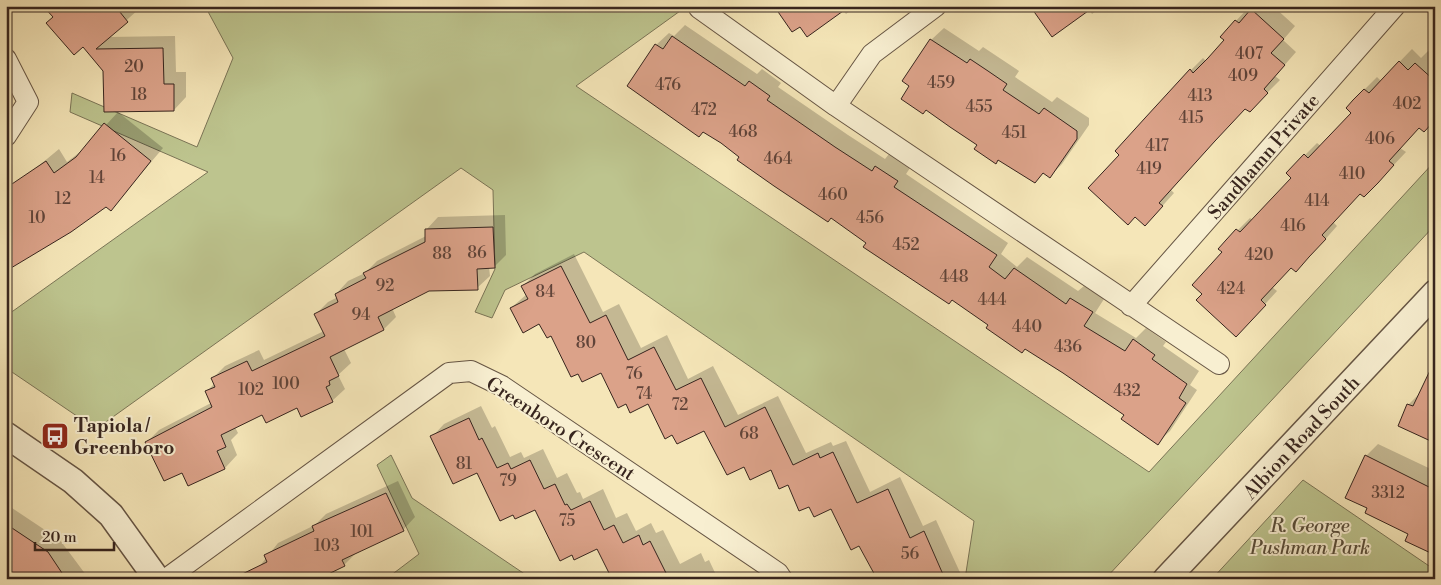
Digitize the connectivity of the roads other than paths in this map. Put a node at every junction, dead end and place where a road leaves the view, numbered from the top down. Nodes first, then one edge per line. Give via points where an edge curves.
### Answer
1 (936, 6) edge
2 (1395, 6) edge
3 (699, 8) dead end
4 (6, 58) edge
5 (836, 106) junction
6 (6, 136) edge
7 (1435, 293) edge
8 (1131, 306) junction
9 (1219, 364) dead end
10 (6, 434) edge
11 (157, 579) edge
12 (166, 579) edge
13 (782, 579) edge
14 (1166, 579) edge

1 - 5 street via 872,54
2 - 8 street, Sandhamn Private
3 - 5 street
4 - 6 street via 28,102
5 - 8 street
7 - 14 street, Albion Road South
8 - 9 street
10 - 11 street via 73,481 111,515
12 - 13 street, Greenboro Crescent via 449,373 471,370 502,386 778,573

